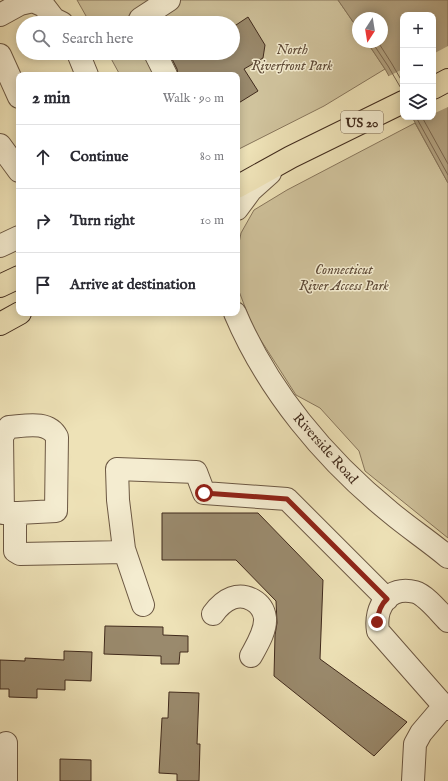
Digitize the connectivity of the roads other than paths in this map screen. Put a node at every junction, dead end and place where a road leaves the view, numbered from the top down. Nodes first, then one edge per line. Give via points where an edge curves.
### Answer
1 (55, 0) edge
2 (169, 0) edge
3 (0, 15) edge
4 (52, 16) edge
5 (61, 16) edge
6 (145, 16) edge
7 (0, 55) edge
8 (81, 60) edge
9 (158, 60) edge
10 (86, 72) edge
11 (164, 72) edge
12 (448, 80) edge
13 (436, 86) edge
14 (16, 91) edge
15 (400, 103) edge
16 (291, 157) junction
17 (240, 175) edge
18 (240, 185) edge
19 (240, 205) edge
20 (16, 238) edge
21 (0, 246) edge
22 (16, 278) edge
23 (0, 286) edge
24 (16, 315) edge
25 (236, 316) edge
26 (0, 324) edge
27 (18, 513) dead end
28 (125, 552) junction
29 (448, 556) edge
30 (387, 599) junction
31 (143, 606) dead end
32 (213, 614) dead end
33 (448, 621) edge
34 (251, 656) dead end
35 (446, 708) edge
36 (6, 743) dead end
37 (6, 781) edge
38 (413, 781) edge

1 - 5 street
2 - 6 street
3 - 4 street via 20,4 33,1 44,6
7 - 14 street
8 - 10 street
9 - 11 street
12 - 13 main road
15 - 16 main road, US 20
16 - 17 main road, US 20
16 - 18 main road, US 20
16 - 19 street via 252,190
20 - 21 street
22 - 23 main road
24 - 26 main road
25 - 29 street, Riverside Road via 270,380 318,442 389,511
27 - 28 street via 15,524 15,551 20,554
28 - 30 street via 117,469 196,472 204,493 287,499
28 - 31 street
30 - 33 street via 392,594 402,591 416,592
30 - 35 street via 378,614 378,631
32 - 34 street via 221,604 232,598 244,597 261,607 265,618 264,628
35 - 38 street via 421,733 415,744
36 - 37 street

